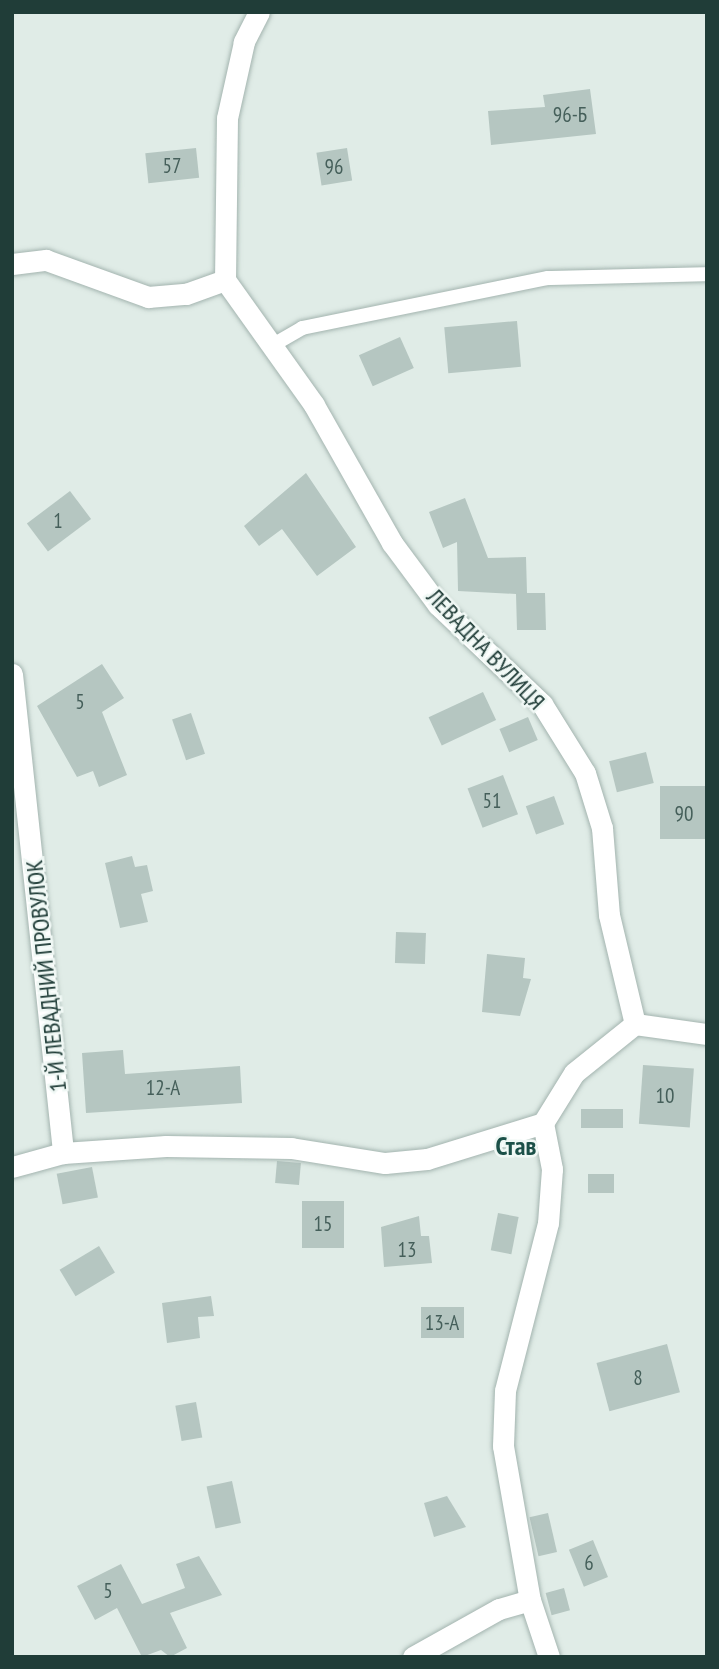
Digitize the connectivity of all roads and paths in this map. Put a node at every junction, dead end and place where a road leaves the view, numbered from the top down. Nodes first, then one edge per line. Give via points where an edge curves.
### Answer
1 (259, 12) edge
2 (12, 264) edge
3 (707, 274) edge
4 (225, 280) junction
5 (273, 345) junction
6 (12, 674) edge
7 (20, 827) edge
8 (635, 1024) junction
9 (707, 1034) edge
10 (543, 1123) junction
11 (63, 1153) junction
12 (12, 1167) edge
13 (530, 1600) junction
14 (413, 1657) edge
15 (549, 1657) edge

1 - 4 street via 244,42 227,118
2 - 4 street via 46,260 148,297 186,294
3 - 5 lane via 548,278 302,328
4 - 5 street, ЛЕВАДНА ВУЛИЦЯ
5 - 8 street, ЛЕВАДНА ВУЛИЦЯ via 392,543 438,605 542,704 586,773 602,828 609,915
6 - 7 street, 1-Й ЛЕВАДНИЙ ПРОВУЛОК
7 - 11 street, 1-Й ЛЕВАДНИЙ ПРОВУЛОК via 36,856
8 - 9 street
8 - 10 street via 574,1073
10 - 11 street via 427,1159 385,1163 291,1148 166,1146
10 - 13 street via 552,1169 548,1223 505,1391 503,1446
11 - 12 street
13 - 14 street via 499,1609
13 - 15 street

